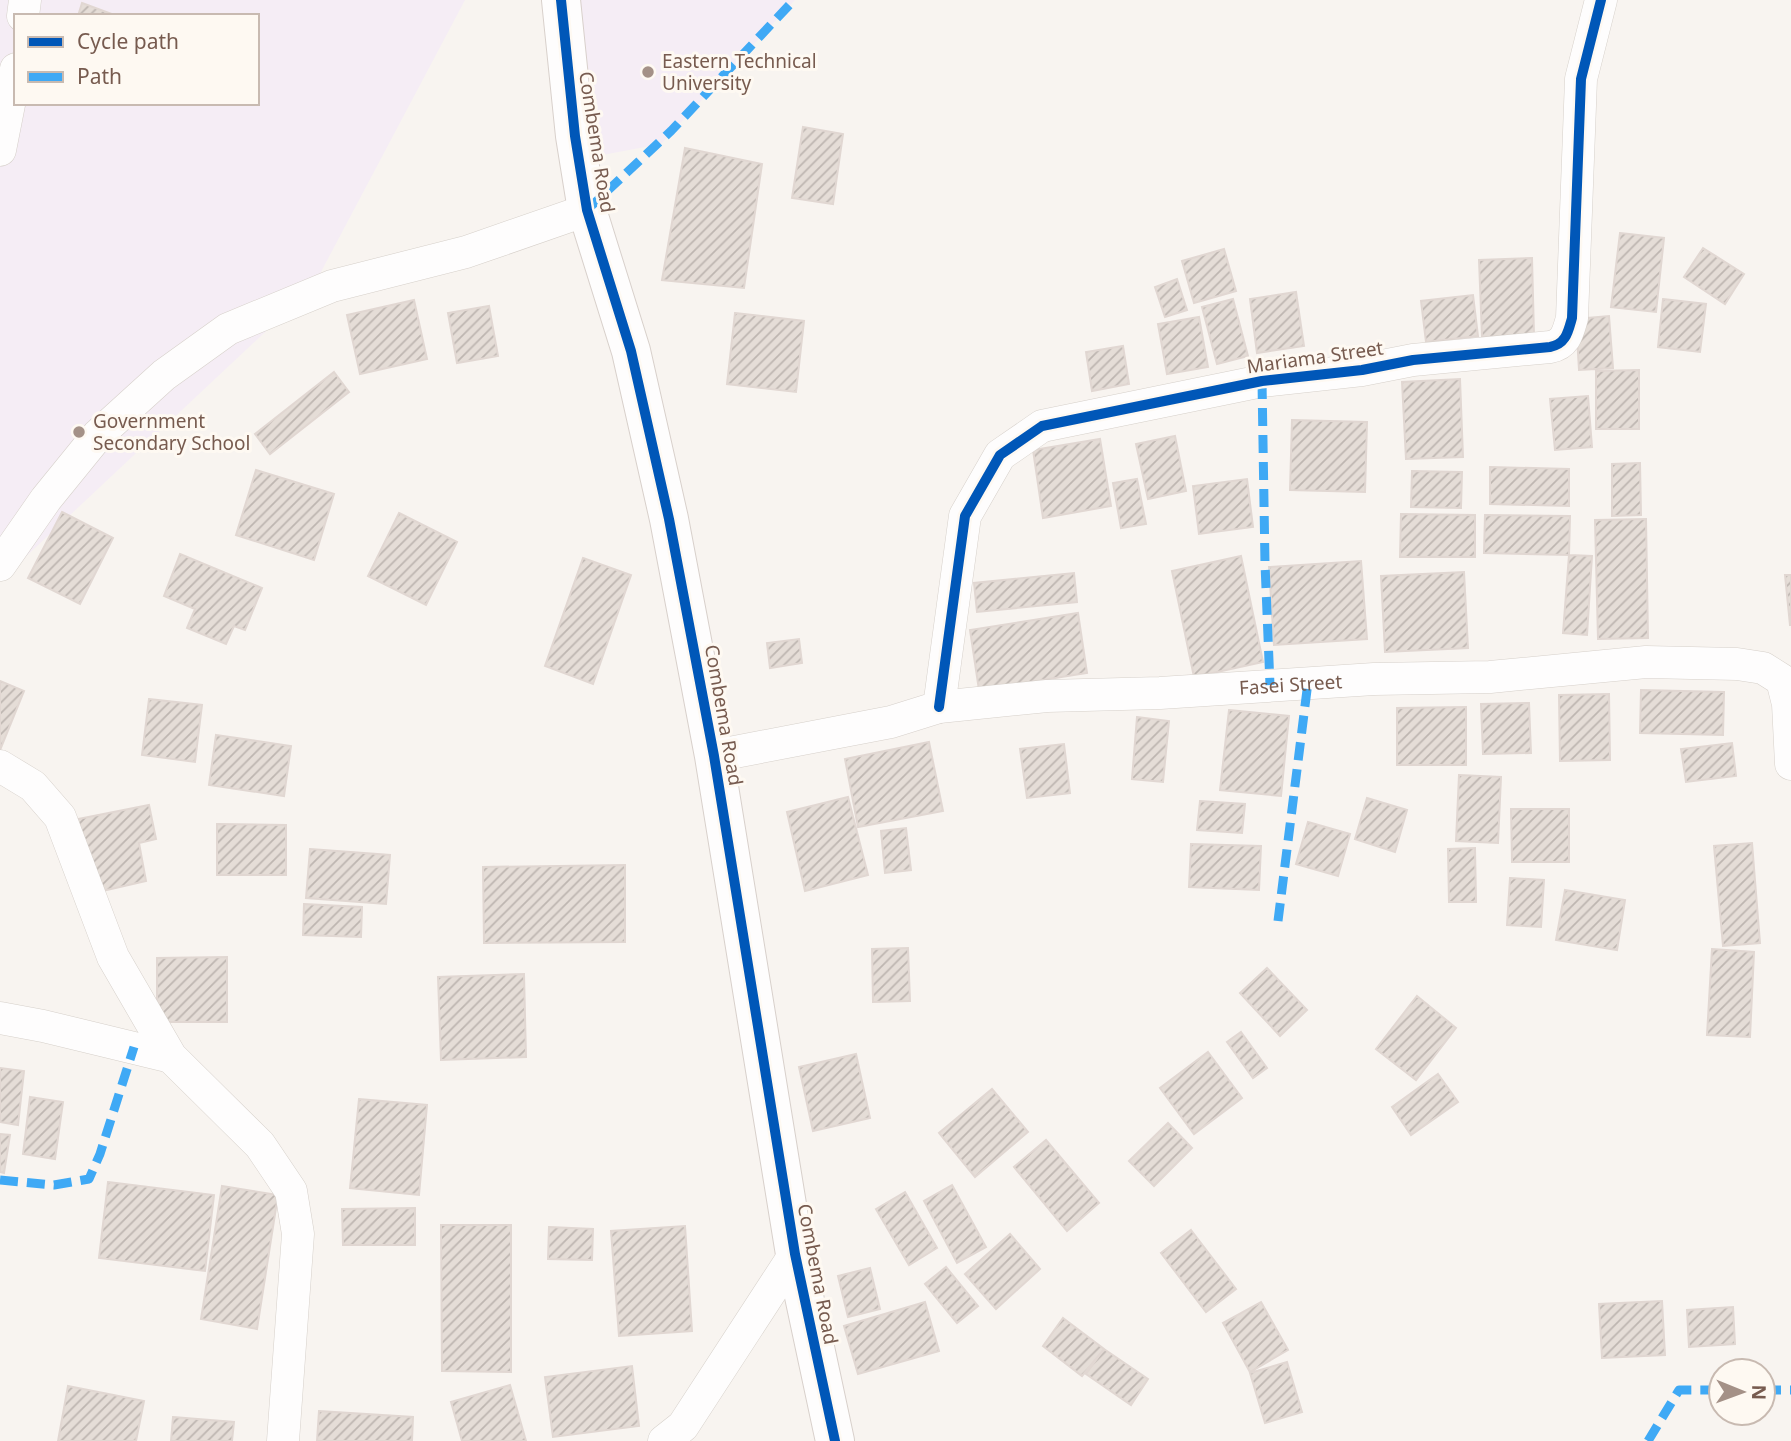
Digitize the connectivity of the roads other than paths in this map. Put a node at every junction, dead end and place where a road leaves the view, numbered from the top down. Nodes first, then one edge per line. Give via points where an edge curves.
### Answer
1 (561, 0) edge
2 (1601, 0) edge
3 (14, 79) edge
4 (0, 150) edge
5 (587, 210) junction
6 (0, 565) edge
7 (939, 707) junction
8 (715, 757) junction
9 (1791, 764) edge
10 (0, 766) edge
11 (0, 1018) edge
12 (171, 1056) junction
13 (795, 1254) junction
14 (284, 1440) edge
15 (664, 1441) edge
16 (835, 1441) edge

1 - 5 street, Combema Road
2 - 7 street, Mariama Street via 1581,79 1573,306 1566,338 1550,347 1262,381 1042,426 1000,455 964,516
3 - 4 street
5 - 6 street via 466,252 332,286 228,329 164,375 98,435
5 - 8 street, Combema Road via 631,351
7 - 8 street, Fasei Street via 891,722
7 - 9 street, Fasei Street via 1047,696 1490,677 1646,662 1737,664 1763,667 1782,680
8 - 13 street, Combema Road
10 - 12 street via 33,786 60,817 113,957
11 - 12 street
12 - 14 street via 260,1145 291,1191 298,1234
13 - 15 street via 683,1426
13 - 16 street, Combema Road

